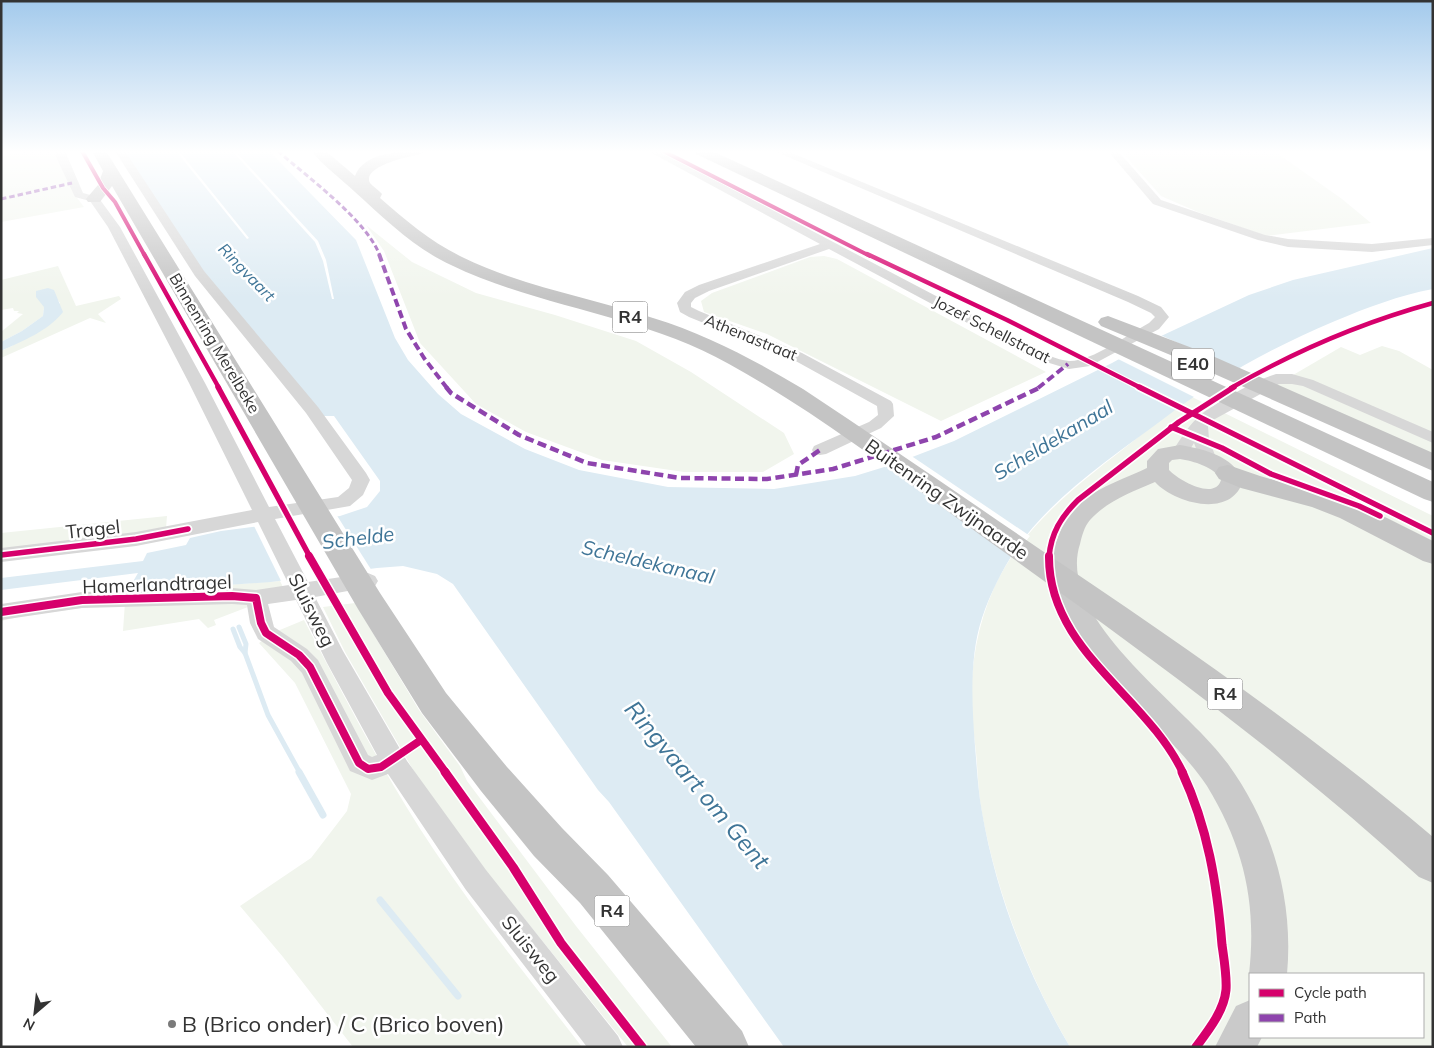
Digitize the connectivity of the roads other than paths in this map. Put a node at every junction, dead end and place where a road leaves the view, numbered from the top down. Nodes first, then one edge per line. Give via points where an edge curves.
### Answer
1 (100, 200) edge
2 (129, 200) edge
3 (152, 200) edge
4 (372, 200) edge
5 (745, 200) edge
6 (813, 200) edge
7 (831, 200) edge
8 (896, 200) edge
9 (1155, 200) edge
10 (1433, 241) edge
11 (830, 245) junction
12 (1095, 323) junction
13 (1241, 404) junction
14 (1282, 412) junction
15 (1200, 425) junction
16 (1433, 438) edge
17 (820, 450) dead end
18 (1180, 452) junction
19 (1207, 458) junction
20 (1433, 463) edge
21 (1433, 474) edge
22 (1165, 478) junction
23 (1230, 481) junction
24 (1433, 493) edge
25 (1433, 505) edge
26 (1433, 554) edge
27 (1, 555) edge
28 (1433, 563) edge
29 (369, 591) junction
30 (256, 598) junction
31 (1, 612) edge
32 (393, 760) junction
33 (1332, 776) junction
34 (1433, 839) edge
35 (1433, 863) edge
36 (1268, 973) edge
37 (1249, 1022) edge
38 (608, 1047) edge
39 (726, 1047) edge
40 (1235, 1047) edge

1 - 32 street, Sluisweg via 197,383 335,656
2 - 29 highway, Binnenring Merelbeke / R4 via 330,535
3 - 27 street, Tragel via 199,273 312,410 357,473 360,485 352,497 334,504 228,520 136,539
4 - 33 highway, Buitenring Zwijnaarde / R4 via 409,232 456,261 510,282 647,322 735,358 828,416 1246,708
5 - 11 street, Jozef Schellstraat
6 - 12 highway, E40
7 - 12 highway, E40 via 1044,296
8 - 11 street, Jozef Schellstraat via 1133,299 1156,310 1162,317 1154,326 1085,363 1068,364 1043,357
9 - 10 street via 1288,244 1372,248
11 - 17 street, Athenastraat via 704,288 690,295 684,303 685,309 694,315 789,351 839,376 884,404 886,416 875,425
12 - 13 highway, E40
12 - 14 highway
13 - 14 highway
13 - 15 street via 1213,412
13 - 16 street via 1276,379 1292,379
14 - 20 highway
14 - 21 highway
14 - 24 highway
14 - 25 highway
15 - 18 street
15 - 19 street
18 - 19 main road
18 - 22 main road via 1161,457 1158,461
19 - 23 main road
22 - 23 main road via 1182,490 1207,496 1226,493
22 - 36 main road via 1131,484 1090,507 1074,526 1065,548 1062,572 1068,594 1103,651 1216,772 1248,828 1266,882 1272,938
23 - 26 highway via 1298,495 1346,511
23 - 28 highway via 1357,524
29 - 30 street, Hamerlandtragel
29 - 39 highway, R4 via 434,703 494,779 594,889
30 - 31 street, Hamerlandtragel via 82,600
30 - 32 street, Hamerlandtragel via 266,633 299,655 310,667 359,763 372,769
32 - 38 street, Sluisweg via 476,880
33 - 34 highway, R4
33 - 35 highway, R4
37 - 40 main road

